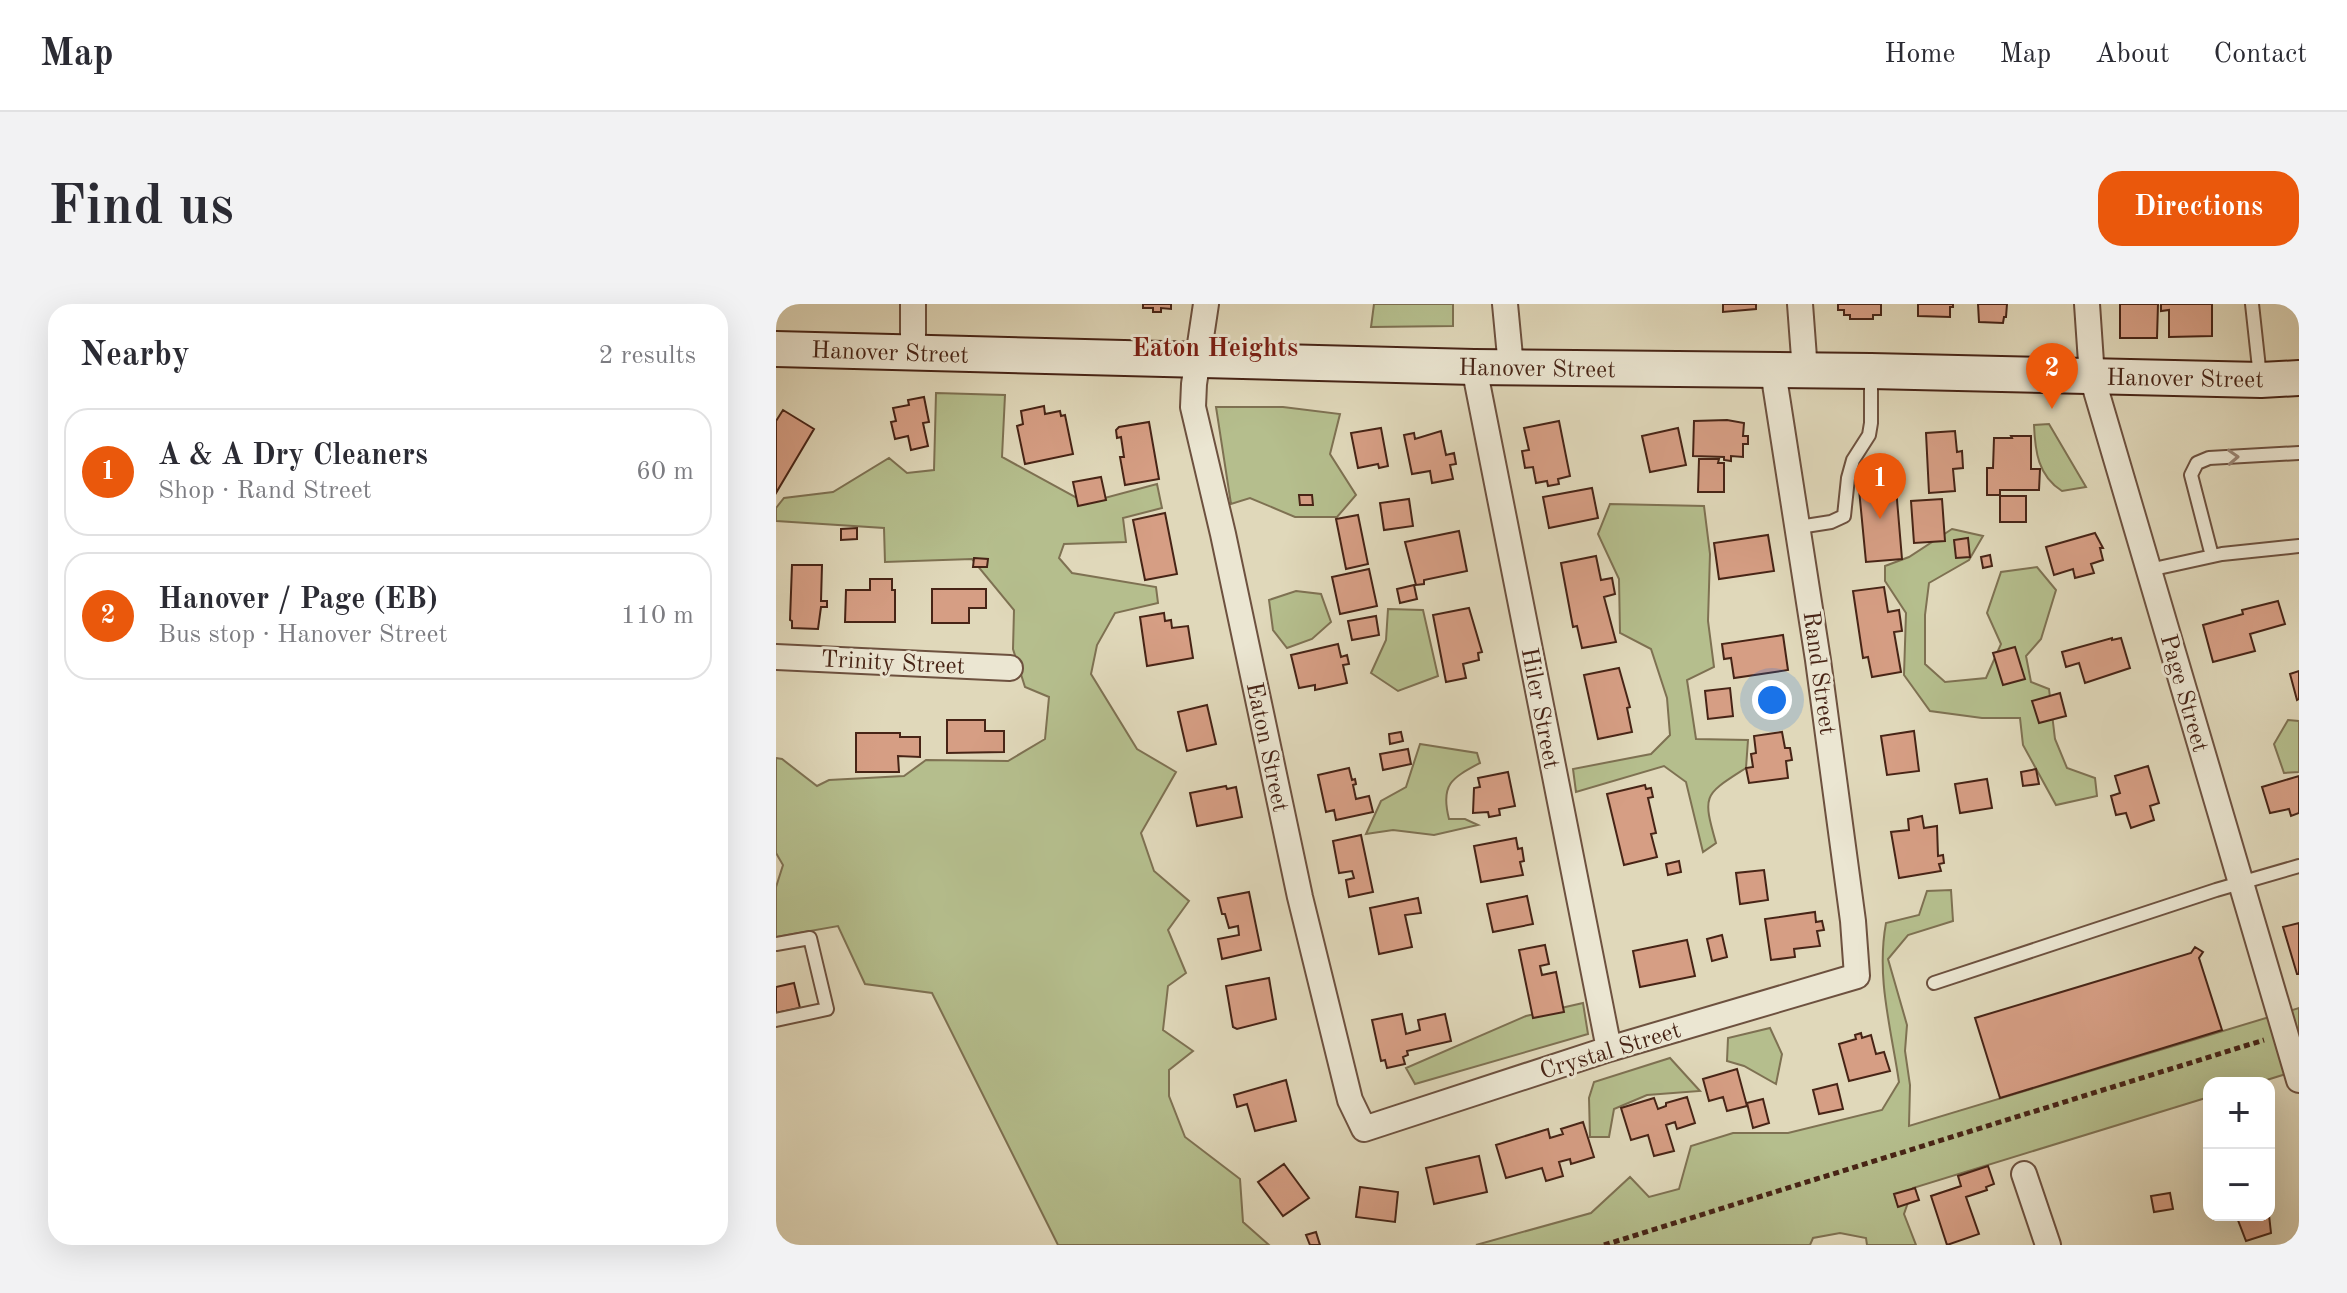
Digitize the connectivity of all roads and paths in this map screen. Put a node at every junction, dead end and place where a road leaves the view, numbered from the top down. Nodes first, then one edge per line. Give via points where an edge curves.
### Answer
1 (913, 304) edge
2 (1206, 304) edge
3 (1505, 304) edge
4 (1800, 304) edge
5 (2087, 304) edge
6 (2252, 304) edge
7 (776, 349) edge
8 (913, 353) junction
9 (1198, 360) junction
10 (1474, 367) junction
11 (1511, 367) junction
12 (1789, 371) junction
13 (1871, 371) junction
14 (2092, 377) junction
15 (2299, 378) edge
16 (2261, 380) junction
17 (2299, 453) edge
18 (1799, 527) junction
19 (2299, 546) edge
20 (2212, 556) junction
21 (2149, 570) junction
22 (776, 657) edge
23 (1010, 668) dead end
24 (2299, 866) edge
25 (2240, 882) junction
26 (776, 944) edge
27 (1857, 976) joint
28 (1934, 983) dead end
29 (776, 1020) edge
30 (2285, 1034) junction
31 (1609, 1049) junction
32 (2299, 1080) edge
33 (1364, 1129) joint
34 (2024, 1174) dead end
35 (1604, 1245) edge
36 (2048, 1245) edge

1 - 8 street
2 - 9 street, Eaton Street
3 - 11 street
4 - 12 street, Rand Street
5 - 14 street, Page Street
6 - 16 lane
7 - 8 main road, Hanover Street
8 - 9 main road, Hanover Street
9 - 10 main road, Hanover Street
9 - 33 street, Eaton Street via 1193,407 1274,781 1350,1100
10 - 11 main road, Hanover Street
10 - 31 street, Hiler Street
11 - 12 main road, Hanover Street
12 - 13 main road, Hanover Street
12 - 18 street, Rand Street
13 - 14 main road, Hanover Street
13 - 18 lane via 1869,435 1851,469 1844,516
14 - 16 main road, Hanover Street
14 - 21 street, Page Street
15 - 16 main road, Hanover Street
20 -> 17 lane via 2191,475 2197,463
18 - 27 street, Rand Street
19 - 20 lane
20 - 21 lane
21 - 25 street, Page Street
22 - 23 street, Trinity Street
24 - 25 lane
25 - 28 lane
25 - 30 street, Page Street
26 - 29 lane via 810,938 827,1009
27 - 31 street, Crystal Street
30 - 32 street, Page Street
30 - 35 path
31 - 33 street, Crystal Street
34 - 36 street

